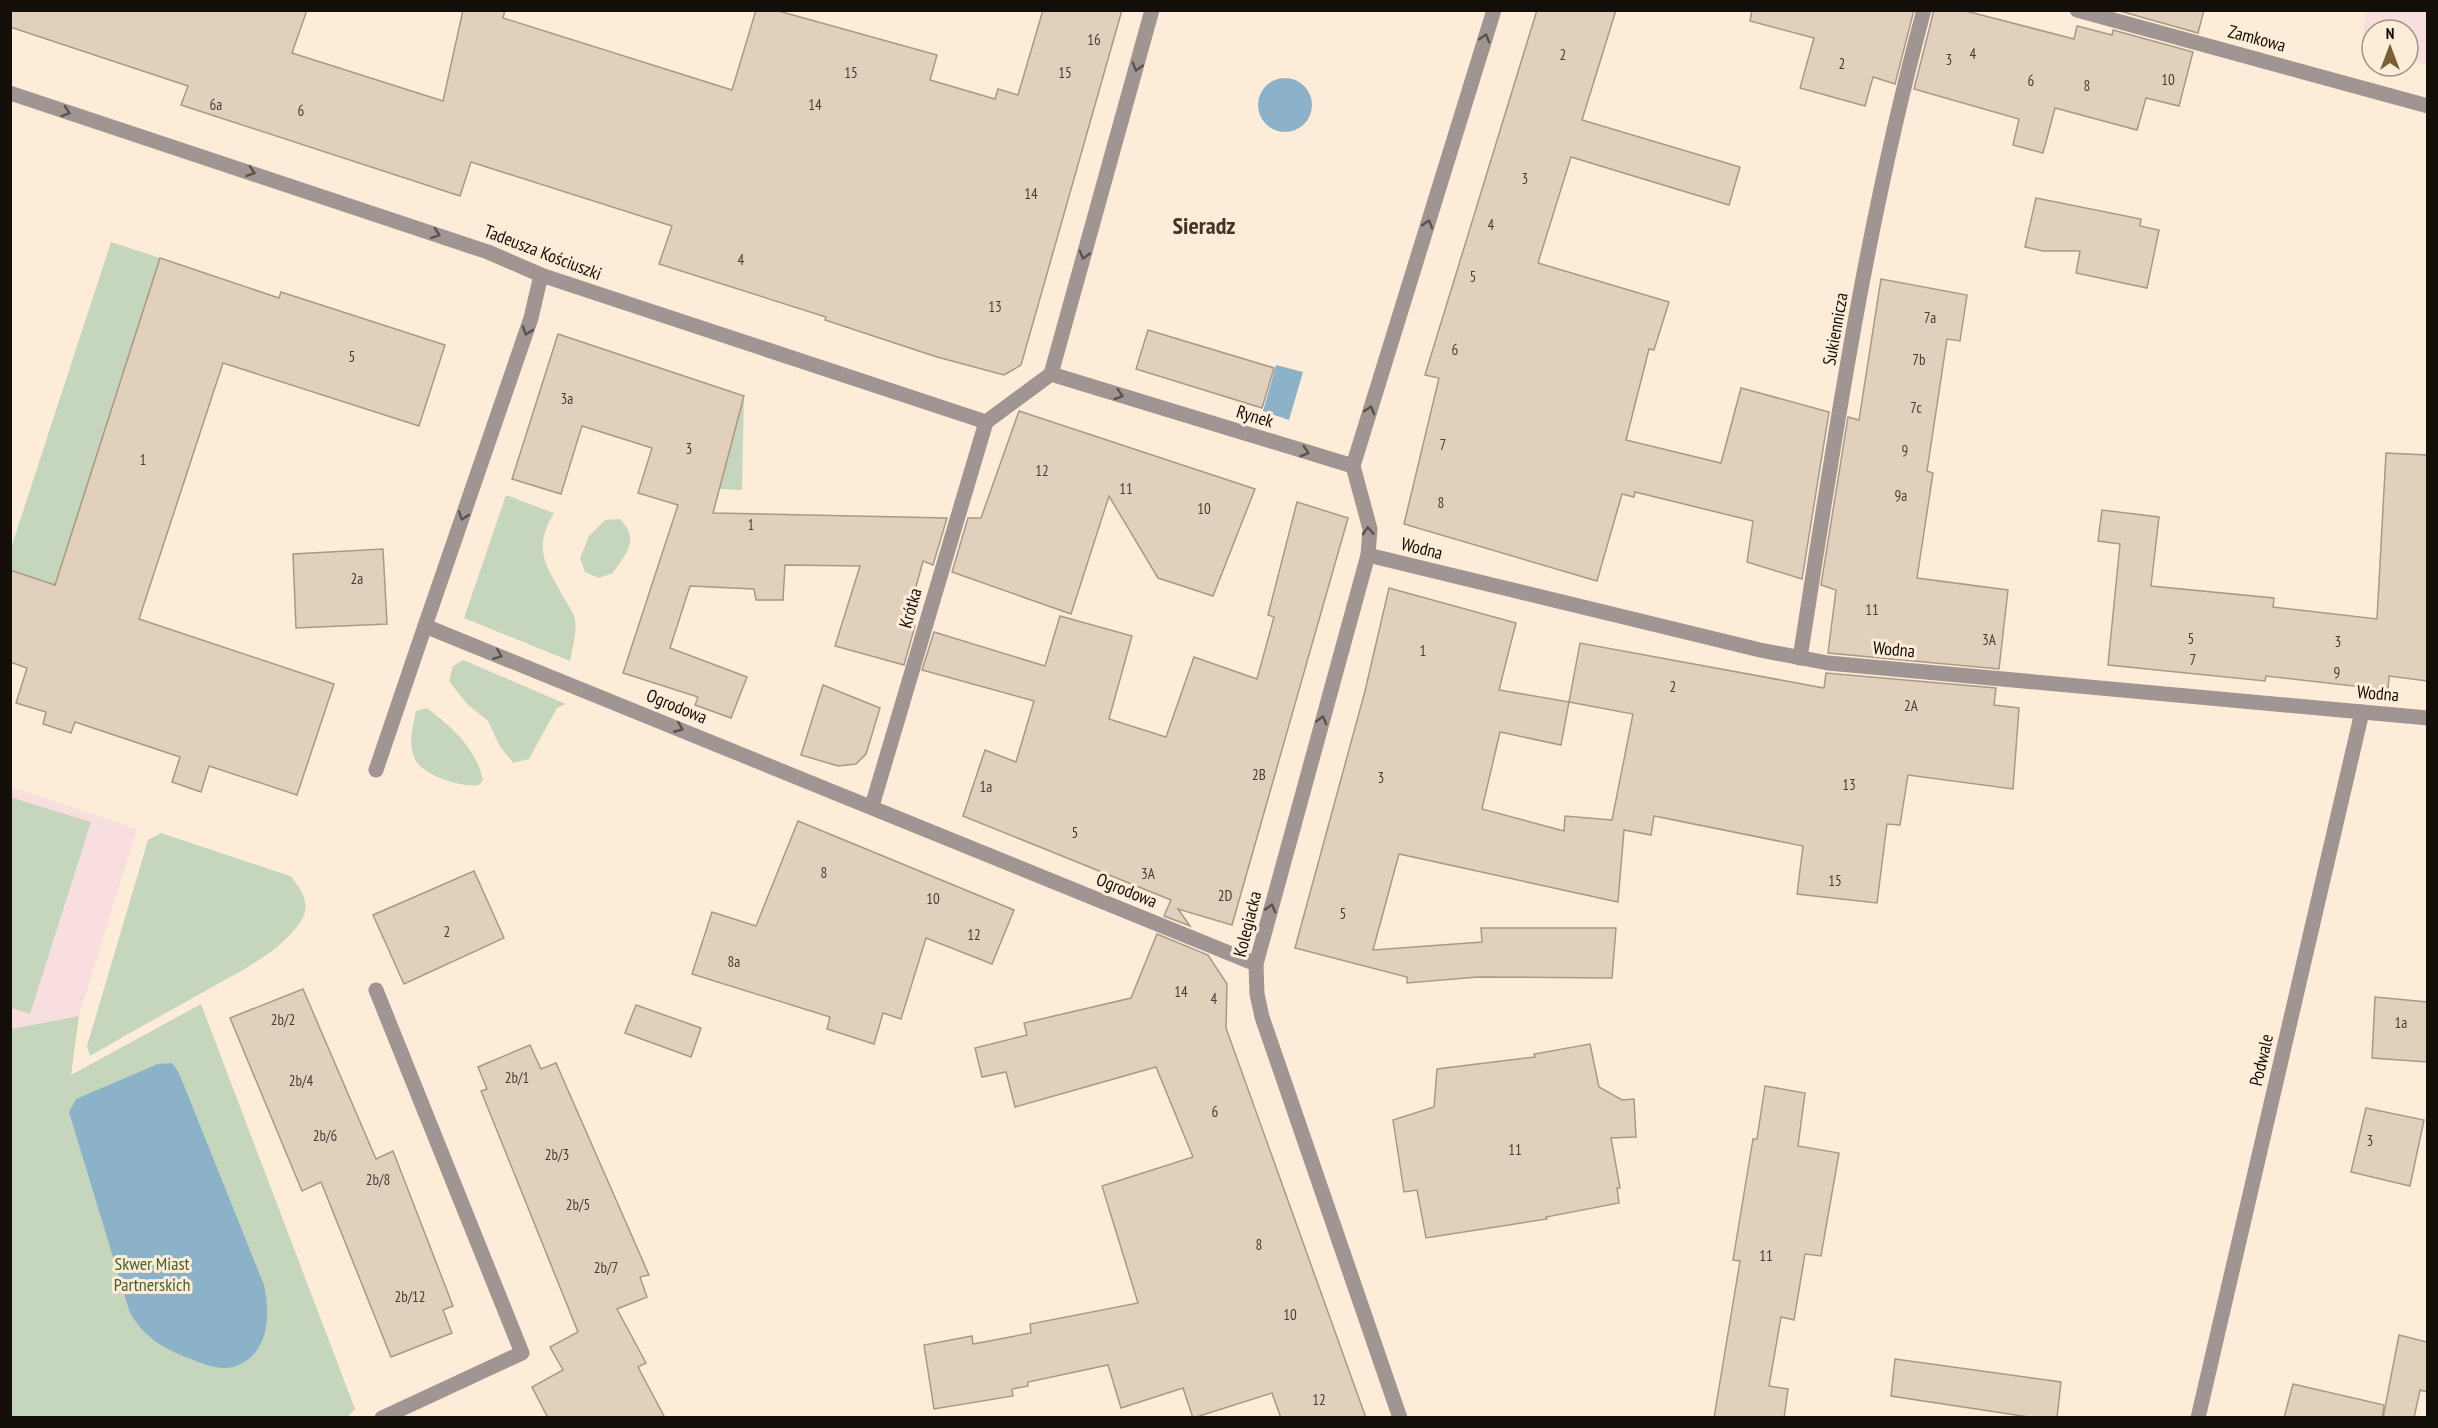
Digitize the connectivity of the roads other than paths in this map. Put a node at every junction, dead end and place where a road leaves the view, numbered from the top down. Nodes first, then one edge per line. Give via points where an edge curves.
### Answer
1 (1152, 10) edge
2 (1494, 10) edge
3 (1924, 10) edge
4 (2076, 10) edge
5 (10, 93) edge
6 (2427, 106) edge
7 (541, 275) junction
8 (1051, 374) junction
9 (986, 422) junction
10 (1353, 466) junction
11 (1368, 555) junction
12 (425, 626) junction
13 (1800, 658) junction
14 (2362, 712) junction
15 (2427, 718) edge
16 (376, 770) dead end
17 (872, 806) junction
18 (1256, 964) junction
19 (376, 990) dead end
20 (382, 1418) edge
21 (1400, 1418) edge
22 (2198, 1418) edge

1 -> 8 street
10 -> 2 street
3 - 13 street, Sukiennicza via 1881,186 1835,435
4 - 6 street, Zamkowa
5 -> 7 street, Tadeusza Kościuszki via 495,254
7 - 9 street, Tadeusza Kościuszki
7 -> 12 street via 531,318
8 - 9 street
8 -> 10 street, Rynek
9 - 17 street, Krótka
11 -> 10 street, Kolegiacka via 1370,529
11 - 13 street, Wodna
18 -> 11 street, Kolegiacka
12 - 16 street
12 -> 17 street, Ogrodowa
13 - 14 street, Wodna
14 - 15 street, Wodna
14 - 22 street, Podwale
17 - 18 street, Ogrodowa
18 - 21 street, Kolegiacka via 1262,1017
19 - 20 street via 522,1353

